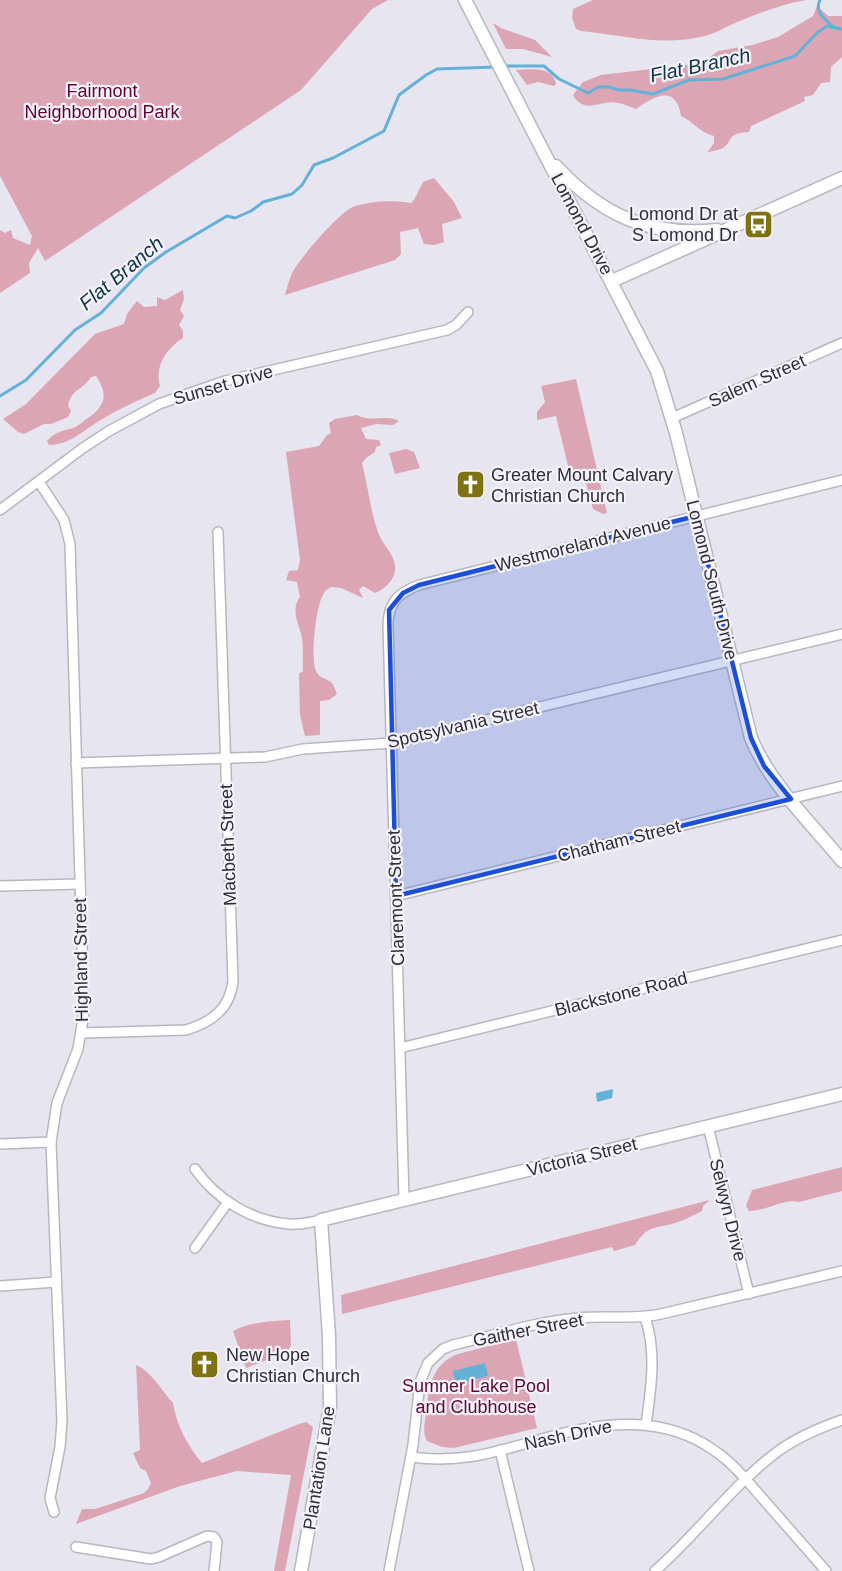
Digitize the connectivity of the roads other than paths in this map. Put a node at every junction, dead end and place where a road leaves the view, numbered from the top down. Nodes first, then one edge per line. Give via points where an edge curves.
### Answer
1 (465, 0) edge
2 (544, 151) junction
3 (842, 178) edge
4 (727, 229) junction
5 (612, 281) junction
6 (468, 312) dead end
7 (842, 343) edge
8 (672, 418) junction
9 (842, 480) edge
10 (39, 482) junction
11 (0, 510) edge
12 (696, 516) junction
13 (218, 532) dead end
14 (397, 598) joint
15 (842, 634) edge
16 (732, 661) junction
17 (391, 743) junction
18 (225, 758) junction
19 (76, 763) junction
20 (842, 786) edge
21 (791, 799) junction
22 (842, 861) edge
23 (80, 884) junction
24 (0, 886) edge
25 (396, 896) junction
26 (842, 940) edge
27 (82, 1033) junction
28 (400, 1047) junction
29 (842, 1094) edge
30 (708, 1126) junction
31 (51, 1142) junction
32 (0, 1144) edge
33 (195, 1168) dead end
34 (404, 1200) junction
35 (228, 1202) junction
36 (321, 1220) junction
37 (195, 1248) dead end
38 (842, 1271) edge
39 (56, 1282) junction
40 (0, 1286) edge
41 (749, 1294) junction
42 (645, 1317) junction
43 (842, 1420) edge
44 (646, 1425) junction
45 (500, 1450) junction
46 (411, 1456) junction
47 (746, 1480) junction
48 (54, 1512) dead end
49 (76, 1546) dead end
50 (213, 1571) edge
51 (301, 1571) edge
52 (389, 1571) edge
53 (529, 1571) edge
54 (655, 1571) edge
55 (826, 1571) edge

1 - 2 main road, Lomond Drive
2 - 4 main road, Lomond Drive via 585,195 621,217 666,229
2 - 5 main road, Lomond Drive
3 - 4 main road, Lomond Drive
4 - 5 main road, Lomond Drive
5 - 8 main road, Lomond South Drive via 655,364
6 - 10 street, Sunset Drive via 447,330 225,381 168,401 109,431
7 - 8 street, Salem Street
8 - 12 main road, Lomond South Drive
9 - 12 street, Westmoreland Avenue
10 - 11 street, Sunset Drive
10 - 19 street, Highland Street via 60,510 68,532
12 - 14 street, Westmoreland Avenue via 418,585
12 - 16 main road, Lomond South Drive
13 - 18 street, Macbeth Street
14 - 17 street, Claremont Street via 389,610 388,624
15 - 16 street, Spotsylvania Street
16 - 17 street, Spotsylvania Street
16 - 21 main road, Lomond South Drive via 754,746 764,766
17 - 18 street, Spotsylvania Street
17 - 25 street, Claremont Street
18 - 19 street, Spotsylvania Street
18 - 27 street, Macbeth Street via 233,981 229,1000 211,1020 186,1029
19 - 23 street, Highland Street
20 - 21 street, Chatham Street
21 - 22 main road, Lomond South Drive
21 - 25 street, Chatham Street
23 - 24 street
23 - 27 street, Highland Street
25 - 28 street, Claremont Street
26 - 28 street, Blackstone Road
27 - 31 street, Highland Street via 57,1103
28 - 34 street, Claremont Street
29 - 30 main road, Victoria Street
30 - 34 main road, Victoria Street
30 - 41 street, Selwyn Drive
31 - 32 street
31 - 39 street, Highland Street
33 - 35 street via 208,1186
34 - 36 main road, Victoria Street
35 - 36 street via 280,1223
35 - 37 street
36 - 51 main road, Plantation Lane via 330,1407
38 - 41 street, Gaither Street
39 - 40 street
39 - 48 street, Highland Street via 62,1421 50,1494
41 - 42 street, Gaither Street
42 - 44 street via 653,1360
42 - 46 street, Gaither Street via 561,1320 443,1349 428,1363 420,1382
43 - 47 street via 797,1439
44 - 45 street, Nash Drive via 584,1428
44 - 47 street, Nash Drive via 698,1440 725,1458
45 - 46 street, Nash Drive via 447,1460
45 - 53 street
46 - 52 street, Gaither Street
47 - 54 street
47 - 55 street, Nash Drive
49 - 50 street via 152,1559 207,1536 214,1537 217,1542

